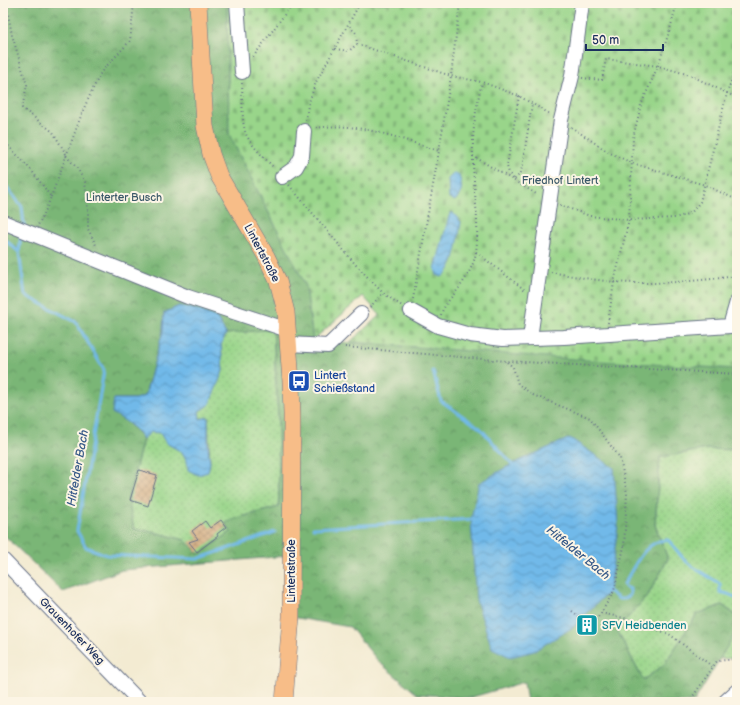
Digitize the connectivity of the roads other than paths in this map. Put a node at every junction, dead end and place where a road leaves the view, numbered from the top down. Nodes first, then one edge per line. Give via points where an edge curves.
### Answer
1 (198, 3) edge
2 (237, 3) edge
3 (582, 3) edge
4 (242, 72) dead end
5 (304, 131) road end
6 (282, 177) dead end
7 (3, 222) edge
8 (737, 302) edge
9 (411, 311) road end
10 (361, 314) road end
11 (288, 337) junction
12 (530, 338) junction
13 (3, 560) edge
14 (737, 691) edge
15 (140, 702) edge
16 (284, 702) edge
17 (726, 702) edge

1 - 11 main road, Lintertstraße via 204,119 211,154 219,176 278,281 286,312
2 - 4 street
3 - 12 street via 572,76 561,120
5 - 6 street via 302,156 296,167
7 - 11 street
8 - 12 street via 730,326
9 - 12 street via 438,326 470,335 503,339
10 - 11 street via 328,346
11 - 16 main road, Lintertstraße via 292,415 291,610
13 - 15 street, Grauenhofer Weg
14 - 17 street

